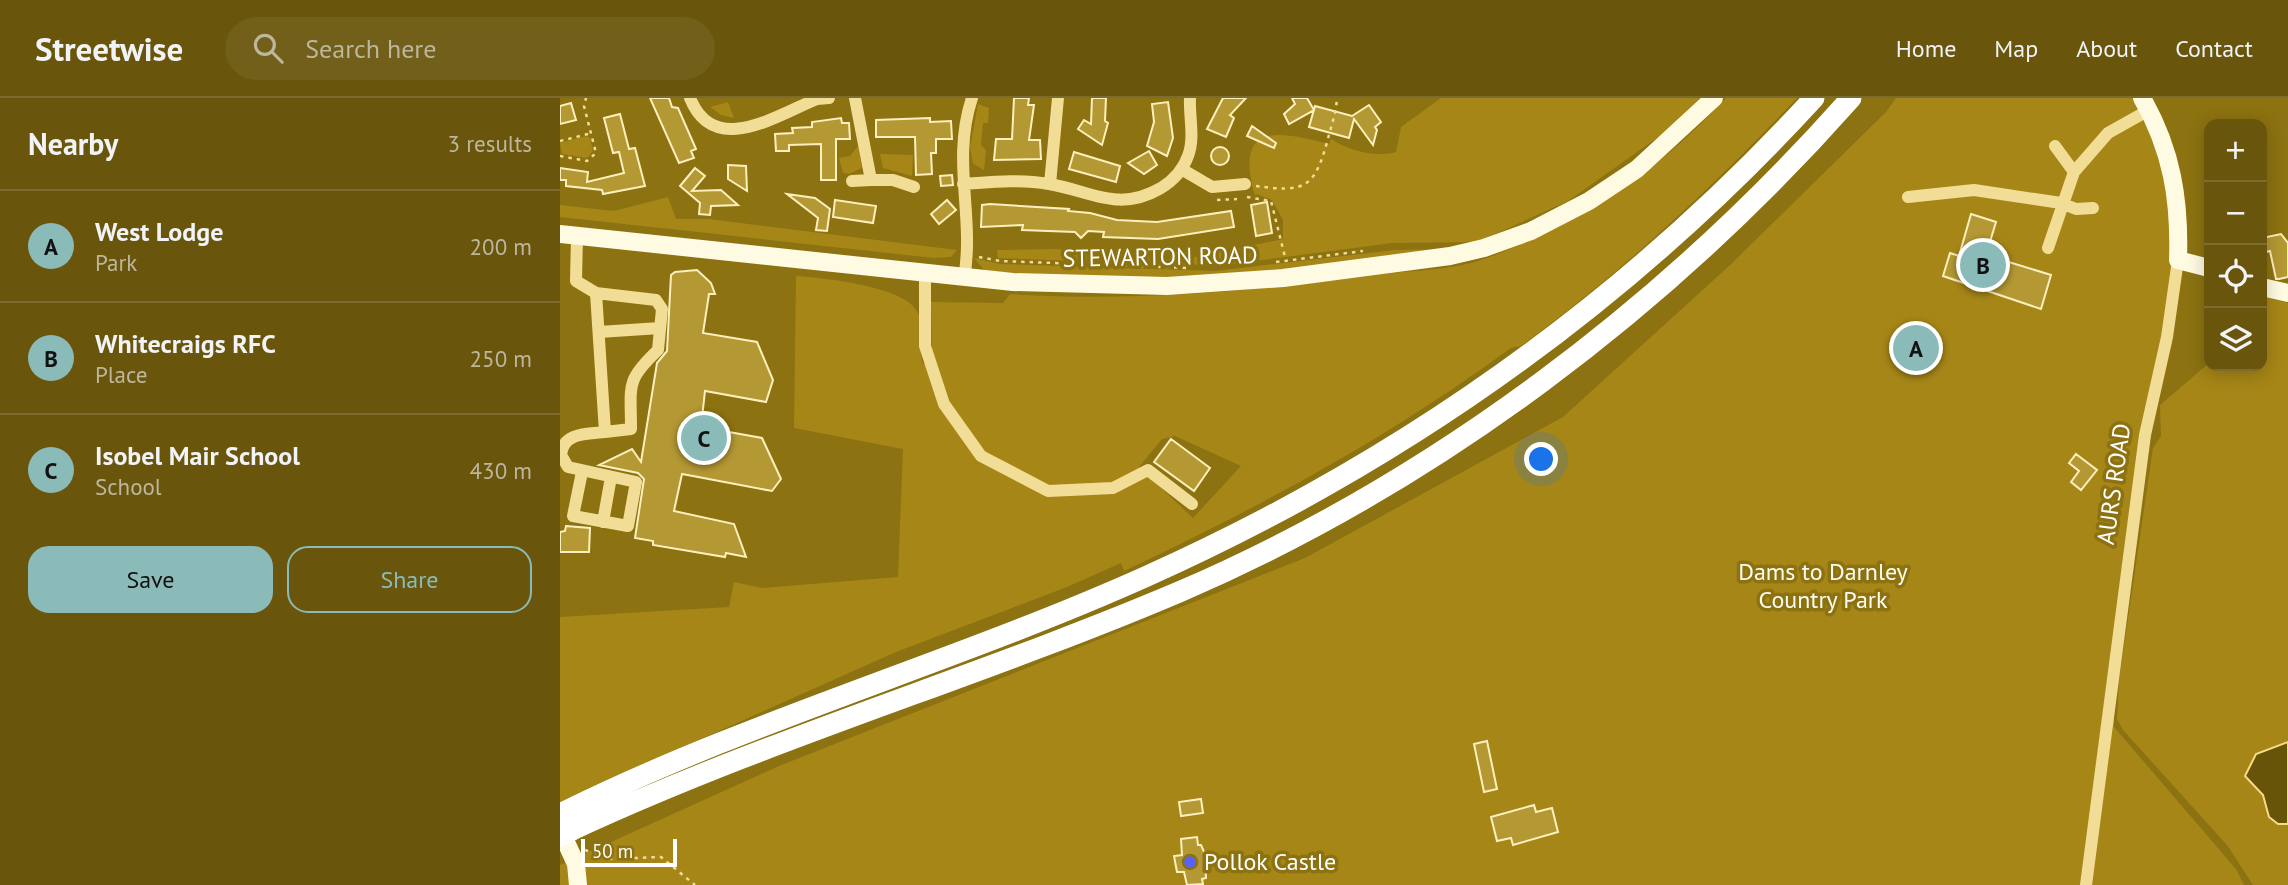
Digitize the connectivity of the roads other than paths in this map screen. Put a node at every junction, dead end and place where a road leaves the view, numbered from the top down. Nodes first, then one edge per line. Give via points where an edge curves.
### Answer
1 (690, 98) edge
2 (821, 98) edge
3 (855, 98) edge
4 (972, 98) edge
5 (1058, 98) edge
6 (1191, 98) edge
7 (1714, 98) edge
8 (1814, 98) edge
9 (1851, 98) edge
10 (2145, 104) edge
11 (2054, 146) dead end
12 (1183, 170) junction
13 (2074, 172) junction
14 (872, 180) junction
15 (852, 181) dead end
16 (963, 184) junction
17 (1051, 184) junction
18 (1245, 184) road end
19 (914, 187) dead end
20 (1908, 197) dead end
21 (2061, 203) junction
22 (2093, 208) dead end
23 (568, 235) edge
24 (2048, 247) dead end
25 (2178, 260) junction
26 (2204, 267) edge
27 (925, 273) junction
28 (964, 279) junction
29 (2267, 288) edge
30 (596, 293) junction
31 (2288, 293) edge
32 (660, 328) junction
33 (599, 332) junction
34 (606, 432) junction
35 (582, 472) junction
36 (611, 477) junction
37 (1192, 504) dead end
38 (603, 522) junction
39 (566, 828) edge
40 (560, 848) edge
41 (565, 885) edge
42 (578, 885) edge
43 (2086, 885) edge

1 - 2 street via 699,115 725,130 754,125
3 - 14 street
4 - 16 street via 962,145
5 - 17 street
6 - 12 street via 1191,146
7 - 28 main road, STEWARTON ROAD via 1664,147 1611,187 1550,222 1474,251 1230,283 1115,286
8 - 39 highway via 1680,233 1564,331 1460,406 1357,470 1248,530 1143,578 717,744
9 - 39 highway via 1762,194 1654,293 1486,421 1367,496 1173,594 1029,652 776,743
10 - 13 street via 2108,133
10 - 25 main road, AURS ROAD via 2163,142 2177,191
11 - 13 street
12 - 17 street via 1152,193 1124,201
12 - 18 street via 1212,187
13 - 21 street
14 - 15 street
14 - 19 street
16 - 17 street via 1022,180
16 - 28 street via 968,216
20 - 21 street via 1974,190
21 - 22 street via 2076,209
21 - 24 street
23 - 27 main road, STEWARTON ROAD
23 - 30 street via 576,281
25 - 26 main road
25 - 43 street, AURS ROAD via 2145,435
27 - 28 main road, STEWARTON ROAD
27 - 37 street via 925,346 944,404 981,456 1048,491 1114,488 1148,470
29 - 31 main road
30 - 32 street via 656,300 662,309
30 - 33 street
32 - 33 street
32 - 34 street via 658,350 639,366 632,381 631,429
33 - 34 street
34 - 35 street via 564,442 562,461
35 - 36 street
35 - 38 street via 573,516
36 - 38 street
36 - 38 street via 636,482 628,526
39 - 42 main road
40 - 41 main road via 566,861

